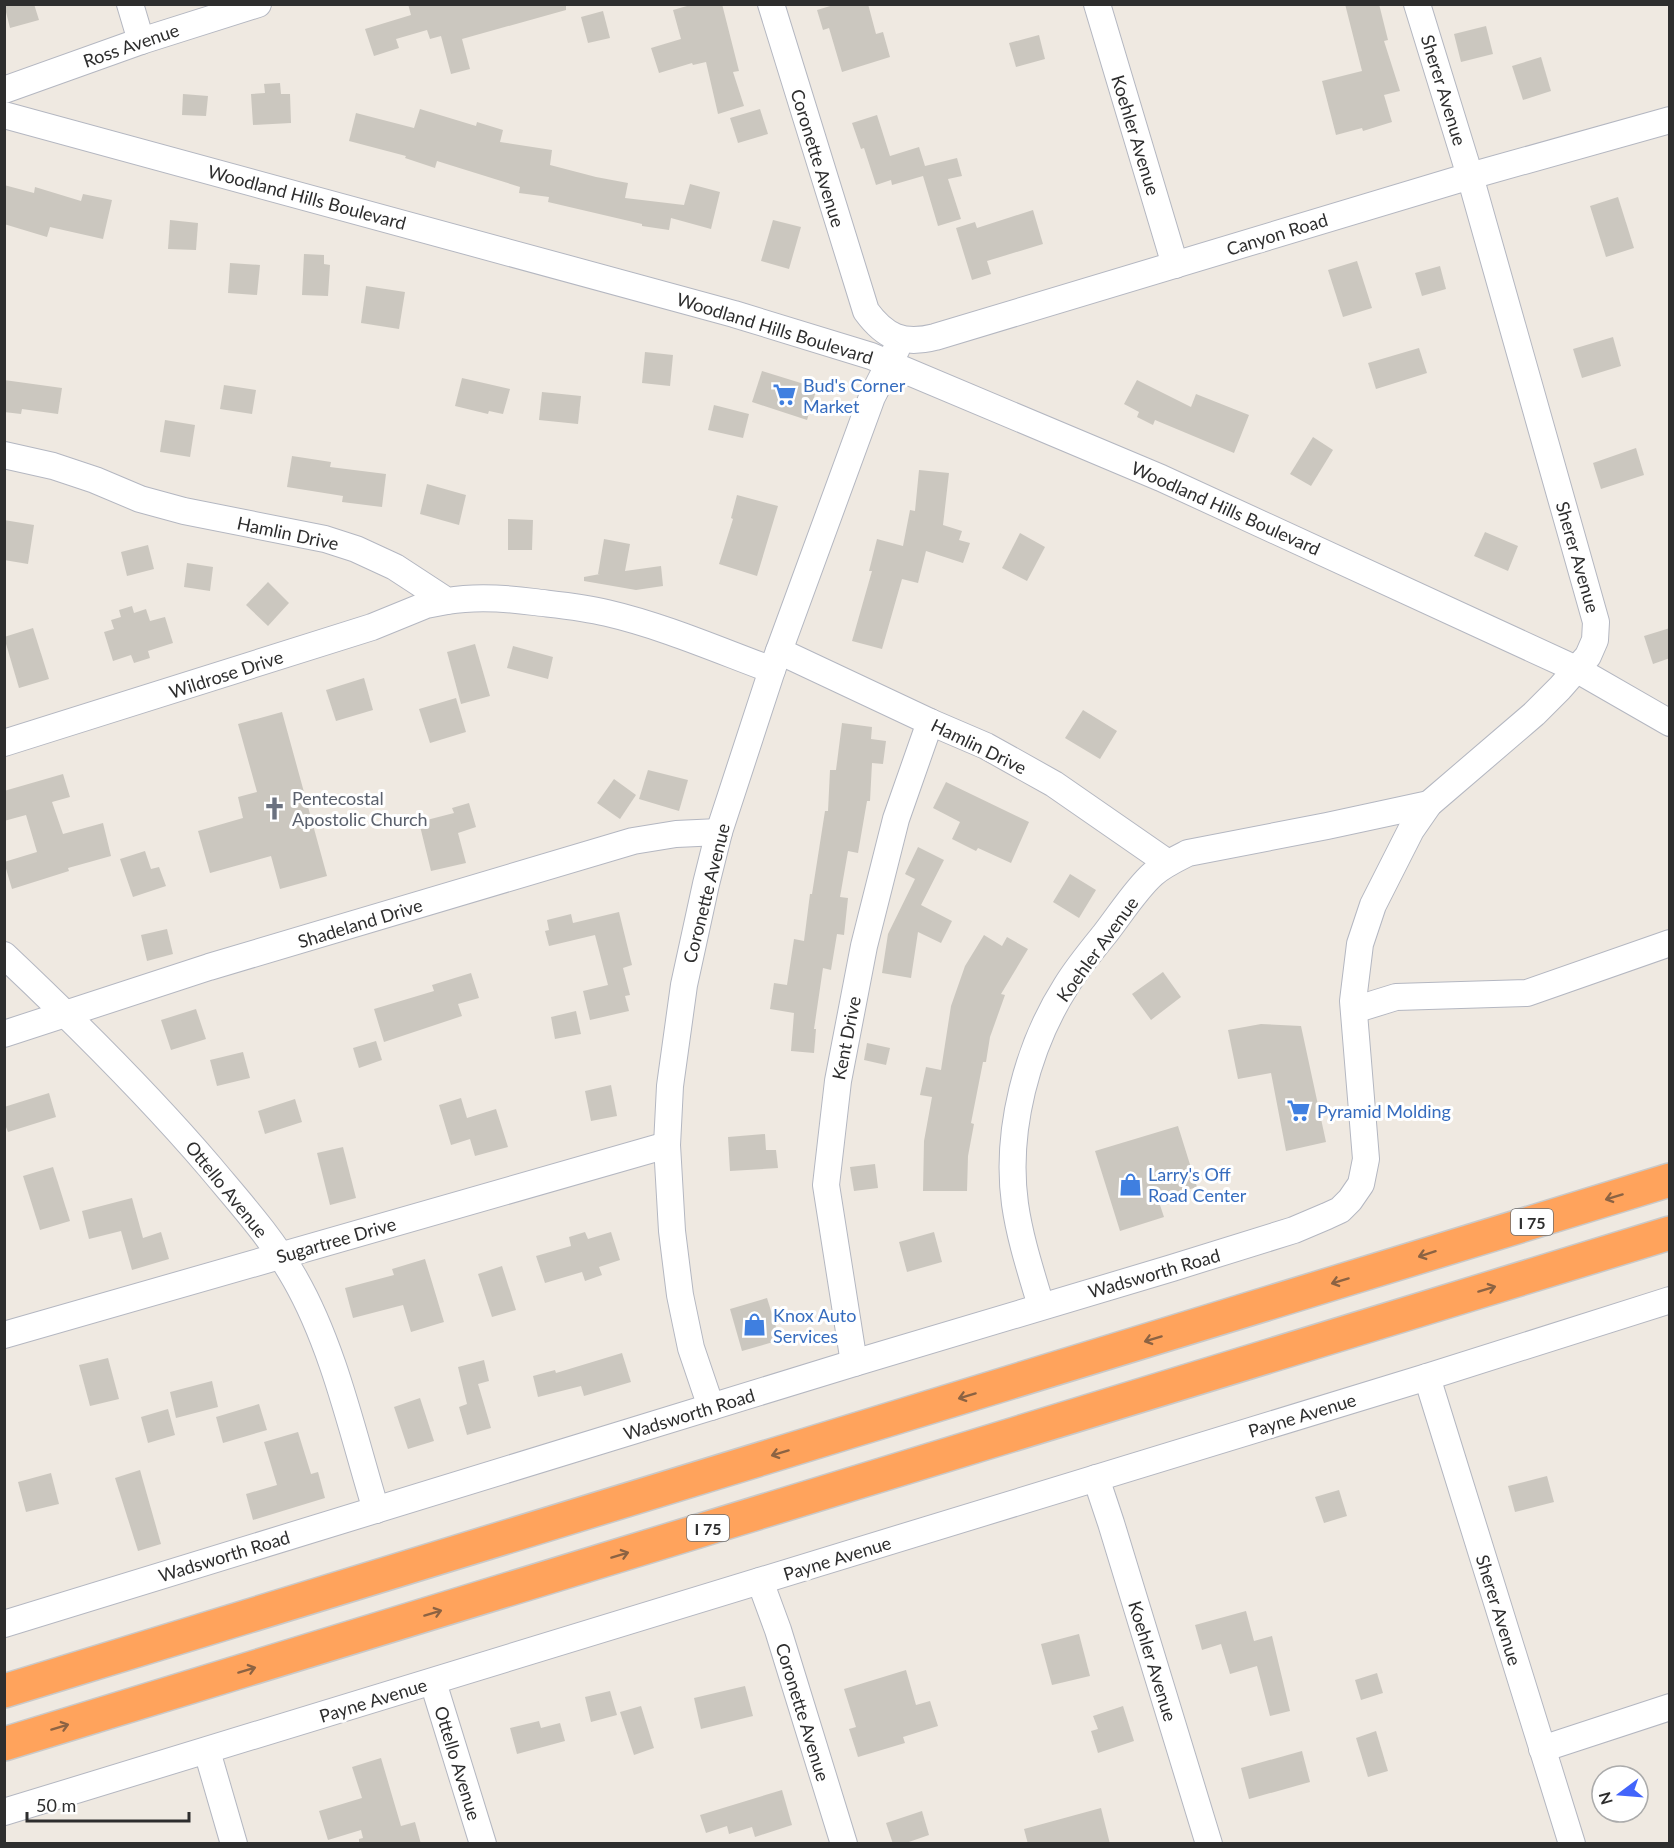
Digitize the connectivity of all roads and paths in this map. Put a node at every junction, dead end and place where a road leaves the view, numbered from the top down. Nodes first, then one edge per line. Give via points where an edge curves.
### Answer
1 (130, 4) edge
2 (258, 4) edge
3 (771, 4) edge
4 (1097, 4) edge
5 (1417, 4) edge
6 (141, 41) junction
7 (4, 90) edge
8 (4, 115) edge
9 (1670, 120) edge
10 (1470, 176) junction
11 (1175, 264) junction
12 (866, 311) junction
13 (893, 336) junction
14 (879, 359) junction
15 (4, 455) edge
16 (447, 601) junction
17 (776, 660) junction
18 (1576, 669) junction
19 (930, 722) junction
20 (1670, 723) edge
21 (4, 743) edge
22 (1429, 804) junction
23 (719, 832) junction
24 (1168, 863) junction
25 (1670, 943) edge
26 (4, 955) edge
27 (1354, 1010) junction
28 (68, 1015) junction
29 (4, 1034) edge
30 (667, 1145) junction
31 (1670, 1180) edge
32 (1361, 1184) joint
33 (1670, 1233) edge
34 (280, 1256) junction
35 (1670, 1300) edge
36 (1041, 1306) junction
37 (4, 1335) edge
38 (854, 1363) junction
39 (1427, 1377) junction
40 (711, 1407) junction
41 (1096, 1478) junction
42 (376, 1510) junction
43 (760, 1581) junction
44 (4, 1624) edge
45 (433, 1682) junction
46 (4, 1691) edge
47 (1670, 1707) edge
48 (4, 1744) edge
49 (1542, 1749) junction
50 (207, 1751) junction
51 (4, 1812) edge
52 (234, 1844) edge
53 (483, 1844) edge
54 (844, 1844) edge
55 (1209, 1844) edge
56 (1572, 1844) edge

1 - 6 street
2 - 6 street, Ross Avenue
3 - 12 street, Coronette Avenue
4 - 11 street, Koehler Avenue
5 - 10 street, Sherer Avenue
6 - 7 street, Ross Avenue
8 - 14 street, Woodland Hills Boulevard via 734,314
9 - 10 street, Canyon Road
10 - 11 street, Canyon Road
10 - 18 street, Sherer Avenue via 1596,622 1595,640
11 - 13 street, Canyon Road via 935,338 921,341
12 - 13 street, Coronette Avenue via 877,326
12 - 14 street, Coronette Avenue
13 - 14 street, Coronette Avenue
14 - 17 street, Coronette Avenue via 872,397
14 - 18 street, Woodland Hills Boulevard via 1161,478
15 - 16 street, Hamlin Drive via 53,466 184,511 325,539 356,549 395,567
16 - 17 street, Hamlin Drive via 500,598 570,606
16 - 21 street, Wildrose Drive
17 - 19 street, Hamlin Drive
17 - 23 street, Coronette Avenue
18 - 20 street, Woodland Hills Boulevard
18 - 22 street, Sherer Avenue via 1534,714
19 - 24 street, Hamlin Drive via 986,746 1054,784
19 - 38 street, Kent Drive via 893,831 864,946 838,1081 826,1185
22 - 24 street, Koehler Avenue via 1188,853
22 - 27 street, Sherer Avenue via 1411,830 1373,904 1360,944
23 - 28 street, Shadeland Drive via 633,841 209,968
23 - 30 street, Coronette Avenue via 684,985 670,1086
24 - 36 street, Koehler Avenue via 1152,875 1066,986 1048,1019 1021,1093 1015,1127 1015,1202
25 - 27 street via 1527,993 1396,997
26 - 28 street, Ottello Avenue
27 - 32 street, Sherer Avenue via 1366,1159
28 - 29 street, Shadeland Drive
28 - 34 street, Ottello Avenue via 167,1116 254,1219
30 - 34 street, Sugartree Drive
30 - 40 street, Coronette Avenue via 680,1295 691,1348
31 -> 46 highway, I 75
32 - 36 street, Wadsworth Road via 1340,1210 1294,1230
48 -> 33 highway, I 75
34 - 37 street, Sugartree Drive
34 - 42 street, Ottello Avenue via 320,1334
35 - 39 street, Payne Avenue
36 - 38 street, Wadsworth Road
38 - 40 street, Wadsworth Road
39 - 41 street, Payne Avenue
39 - 49 street, Sherer Avenue
40 - 42 street, Wadsworth Road
41 - 43 street, Payne Avenue
41 - 55 street, Koehler Avenue
42 - 44 street, Wadsworth Road
43 - 45 street, Payne Avenue
43 - 54 street, Coronette Avenue
45 - 50 street, Payne Avenue
45 - 53 street, Ottello Avenue
47 - 49 street
49 - 56 street, Sherer Avenue
50 - 51 street, Payne Avenue
50 - 52 street

